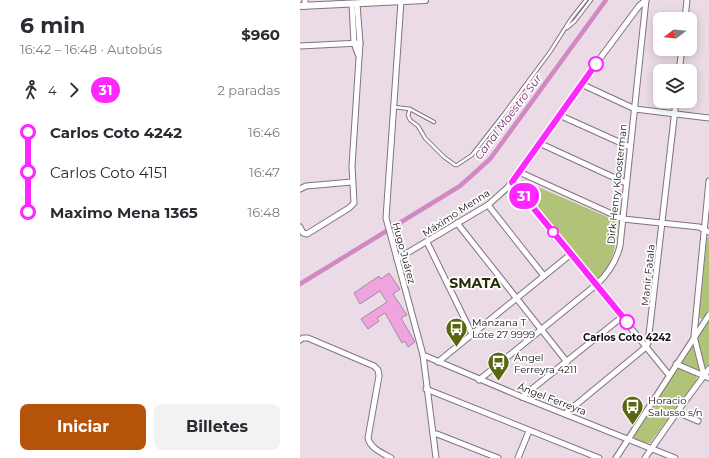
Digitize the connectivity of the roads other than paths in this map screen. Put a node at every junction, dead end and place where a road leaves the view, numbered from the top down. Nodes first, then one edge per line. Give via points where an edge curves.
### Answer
1 (425, 0) edge
2 (586, 0) edge
3 (591, 0) edge
4 (646, 0) edge
5 (687, 0) edge
6 (401, 1) junction
7 (304, 4) edge
8 (354, 4) junction
9 (686, 12) edge
10 (565, 30) junction
11 (354, 43) junction
12 (360, 43) junction
13 (300, 46) edge
14 (359, 57) junction
15 (581, 84) junction
16 (394, 106) junction
17 (635, 108) junction
18 (675, 108) edge
19 (410, 109) junction
20 (675, 114) junction
21 (559, 115) junction
22 (709, 118) edge
23 (434, 122) dead end
24 (539, 143) junction
25 (630, 147) junction
26 (519, 172) junction
27 (709, 181) edge
28 (352, 182) junction
29 (512, 182) junction
30 (626, 183) junction
31 (300, 189) edge
32 (488, 205) junction
33 (623, 219) junction
34 (663, 223) junction
35 (457, 224) junction
36 (300, 227) edge
37 (707, 230) edge
38 (427, 242) junction
39 (571, 254) junction
40 (397, 259) junction
41 (544, 276) junction
42 (596, 285) junction
43 (517, 299) junction
44 (709, 315) edge
45 (622, 317) junction
46 (541, 330) junction
47 (472, 334) junction
48 (694, 336) junction
49 (300, 340) edge
50 (646, 347) junction
51 (423, 355) junction
52 (438, 362) junction
53 (567, 362) junction
54 (676, 364) junction
55 (709, 369) edge
56 (669, 375) junction
57 (707, 377) edge
58 (479, 380) junction
59 (426, 389) junction
60 (522, 397) junction
61 (676, 412) junction
62 (566, 413) junction
63 (698, 421) dead end
64 (529, 430) junction
65 (433, 434) junction
66 (628, 439) junction
67 (651, 448) junction
68 (391, 458) edge
69 (436, 458) edge
70 (498, 458) edge
71 (518, 458) edge
72 (599, 458) edge
73 (616, 458) edge
74 (645, 458) edge
75 (675, 458) edge

1 - 6 street
2 - 10 lane
3 - 10 lane via 576,21
4 - 15 street, Máximo Menna
4 - 17 street, Dirk Henry Kloosterman
5 - 9 street
6 - 8 street
6 - 16 street, Hugo Juárez
7 - 8 street
8 - 11 street
8 - 12 street
10 - 19 lane via 472,155 457,165 444,157 425,138 418,126 410,120
11 - 12 street
11 - 13 street
11 - 14 street
12 - 14 street
14 - 28 street
15 - 17 street
15 - 21 street, Máximo Menna
16 - 19 lane
16 - 40 street, Hugo Juárez via 387,223
17 - 20 street
17 - 25 street, Dirk Henry Kloosterman
18 - 20 street, Manir Fatala
19 - 23 lane
20 - 22 street
20 - 34 street, Manir Fatala
21 - 24 street, Máximo Menna
21 - 25 street
24 - 26 street, Máximo Menna
24 - 30 street
25 - 30 street, Dirk Henry Kloosterman
26 - 29 street, Máximo Menna
26 - 33 street
27 - 37 street
28 - 31 street via 306,186
28 - 36 street via 352,206 307,234 303,233
29 - 32 street, Máximo Menna
29 - 39 street
30 - 33 street, Dirk Henry Kloosterman
32 - 35 street, Máximo Menna
32 - 41 street
33 - 34 street
33 - 42 street, Dirk Henry Kloosterman via 618,254 612,267
34 - 37 street
34 - 50 street, Manir Fatala via 650,339
35 - 38 street, Máximo Menna
35 - 43 street
37 - 48 street
38 - 40 street, Máximo Menna
38 - 47 street
39 - 41 street
39 - 42 street
40 - 51 street, Hugo Juárez
41 - 43 street
42 - 45 street
42 - 46 street, Dirk Henry Kloosterman
43 - 46 street
43 - 47 street
44 - 48 street
45 - 50 street
45 - 53 street
46 - 53 street
46 - 58 street, Dirk Henry Kloosterman
47 - 52 street
48 - 54 street
48 - 57 street
49 - 68 street via 308,338 378,370 368,442
50 - 56 street
50 - 62 street
51 - 52 street, Ángel Ferreyra
51 - 59 street, Hugo Juárez
52 - 58 street, Ángel Ferreyra
53 - 60 street
54 - 56 street
54 - 57 street
55 - 57 street
56 - 66 street
57 - 61 street
58 - 60 street, Ángel Ferreyra
59 - 64 street
59 - 65 street, Hugo Juárez
60 - 62 street, Ángel Ferreyra
61 - 63 street
61 - 67 street
62 - 66 street, Ángel Ferreyra
64 - 71 street
64 - 72 street
65 - 69 street, Hugo Juárez
65 - 70 street
66 - 67 street, Ángel Ferreyra
66 - 73 street
67 - 74 street
67 - 75 street, Ángel Ferreyra

